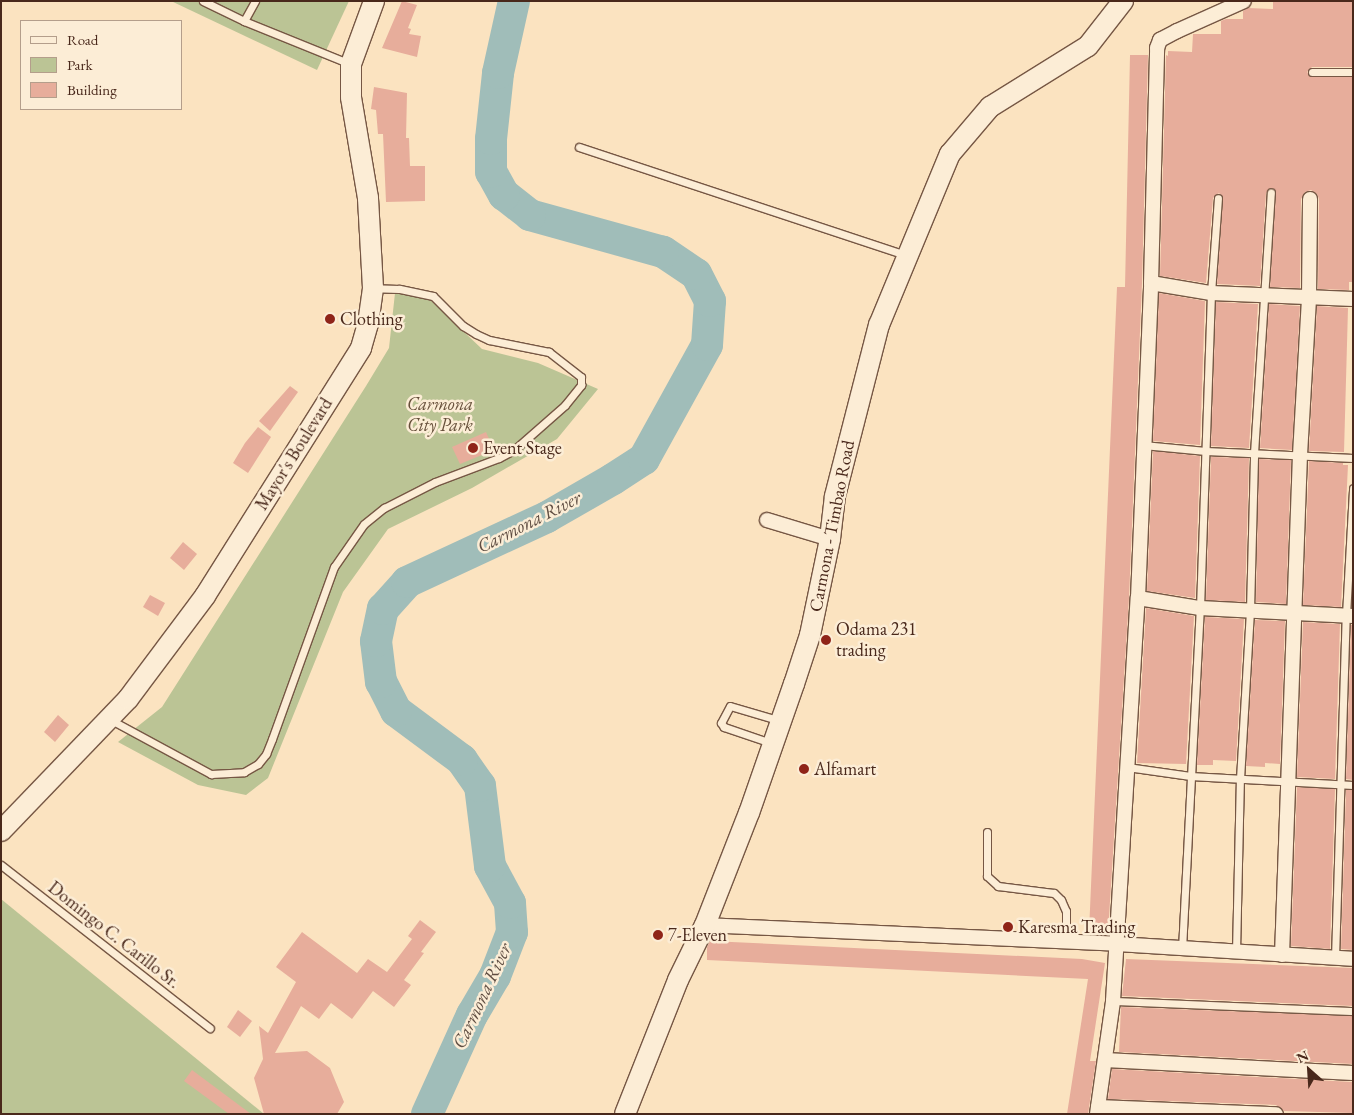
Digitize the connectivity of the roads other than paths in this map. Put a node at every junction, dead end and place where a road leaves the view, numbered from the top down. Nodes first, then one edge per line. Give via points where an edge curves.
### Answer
1 (202, 1) edge
2 (255, 1) edge
3 (374, 1) edge
4 (1244, 1) edge
5 (1120, 2) edge
6 (244, 21) junction
7 (351, 64) junction
8 (1312, 72) dead end
9 (1353, 72) edge
10 (579, 147) dead end
11 (1271, 193) dead end
12 (1218, 198) dead end
13 (1310, 199) dead end
14 (907, 255) junction
15 (1150, 283) junction
16 (374, 288) junction
17 (1211, 293) junction
18 (1262, 295) junction
19 (1309, 298) junction
20 (1353, 299) edge
21 (1142, 445) junction
22 (1206, 451) junction
23 (1254, 454) junction
24 (1300, 456) junction
25 (1353, 458) edge
26 (1353, 488) edge
27 (767, 520) dead end
28 (830, 539) junction
29 (1138, 598) junction
30 (1200, 608) junction
31 (1250, 610) junction
32 (1294, 612) junction
33 (1349, 615) edge
34 (109, 719) junction
35 (781, 721) junction
36 (773, 744) junction
37 (1126, 767) junction
38 (1190, 776) junction
39 (1240, 779) junction
40 (1289, 782) junction
41 (1340, 785) junction
42 (1353, 785) edge
43 (1, 831) edge
44 (987, 832) dead end
45 (1, 865) edge
46 (705, 925) junction
47 (1066, 942) junction
48 (1116, 944) junction
49 (1182, 950) junction
50 (1236, 953) junction
51 (1282, 955) junction
52 (1335, 958) junction
53 (1353, 959) edge
54 (1113, 1001) junction
55 (1353, 1011) edge
56 (210, 1028) dead end
57 (1105, 1060) junction
58 (1353, 1073) edge
59 (1097, 1110) edge
60 (625, 1114) edge
61 (1276, 1114) edge

1 - 6 lane
2 - 6 lane
3 - 7 main road, Mayor's Boulevard
4 - 15 street via 1160,40 1157,48
5 - 14 main road, Carmona - Timbao Road via 1088,46 990,107 950,154
6 - 7 lane
7 - 16 main road, Mayor's Boulevard via 351,97 368,198
8 - 9 lane
10 - 14 lane
11 - 18 lane
12 - 17 lane
13 - 19 street
14 - 28 main road, Carmona - Timbao Road via 878,325 835,496
15 - 17 street
15 - 21 street
16 - 34 main road, Mayor's Boulevard via 361,348 205,596 128,699
16 - 34 lane via 433,296 463,326 476,334 489,340 549,352 581,377 581,385 565,405 514,450 435,482 384,508 364,524 334,567 266,754 258,764 244,772 211,774
17 - 18 street
17 - 22 lane
18 - 19 street
18 - 23 lane
19 - 20 street
19 - 24 street
21 - 22 lane
21 - 29 street
22 - 23 lane
22 - 30 lane
23 - 24 lane
23 - 31 lane
24 - 25 lane
24 - 32 street
26 - 33 lane
27 - 28 street
28 - 35 main road, Carmona - Timbao Road via 810,635
29 - 30 street
29 - 37 street
30 - 31 street
30 - 38 lane
31 - 32 street
31 - 39 lane
32 - 33 street
32 - 40 street
33 - 41 lane
34 - 43 main road, Mayor's Boulevard
35 - 36 main road, Carmona - Timbao Road
35 - 36 lane via 730,706 721,724
36 - 46 main road, Carmona - Timbao Road
37 - 38 lane
37 - 48 street
38 - 39 lane
38 - 49 lane
39 - 40 lane
39 - 50 lane
40 - 41 lane
40 - 51 street
41 - 42 lane
41 - 52 lane
44 - 47 lane via 987,876 998,886 1054,893 1066,911
45 - 56 lane, Domingo C. Carillo Sr.
46 - 47 street
46 - 60 main road, Carmona - Timbao Road via 678,980
47 - 48 street
48 - 49 street
48 - 54 street
49 - 50 street
50 - 51 street
51 - 52 street
52 - 53 street
54 - 55 lane
54 - 57 street
57 - 58 street
57 - 59 street
59 - 61 street

